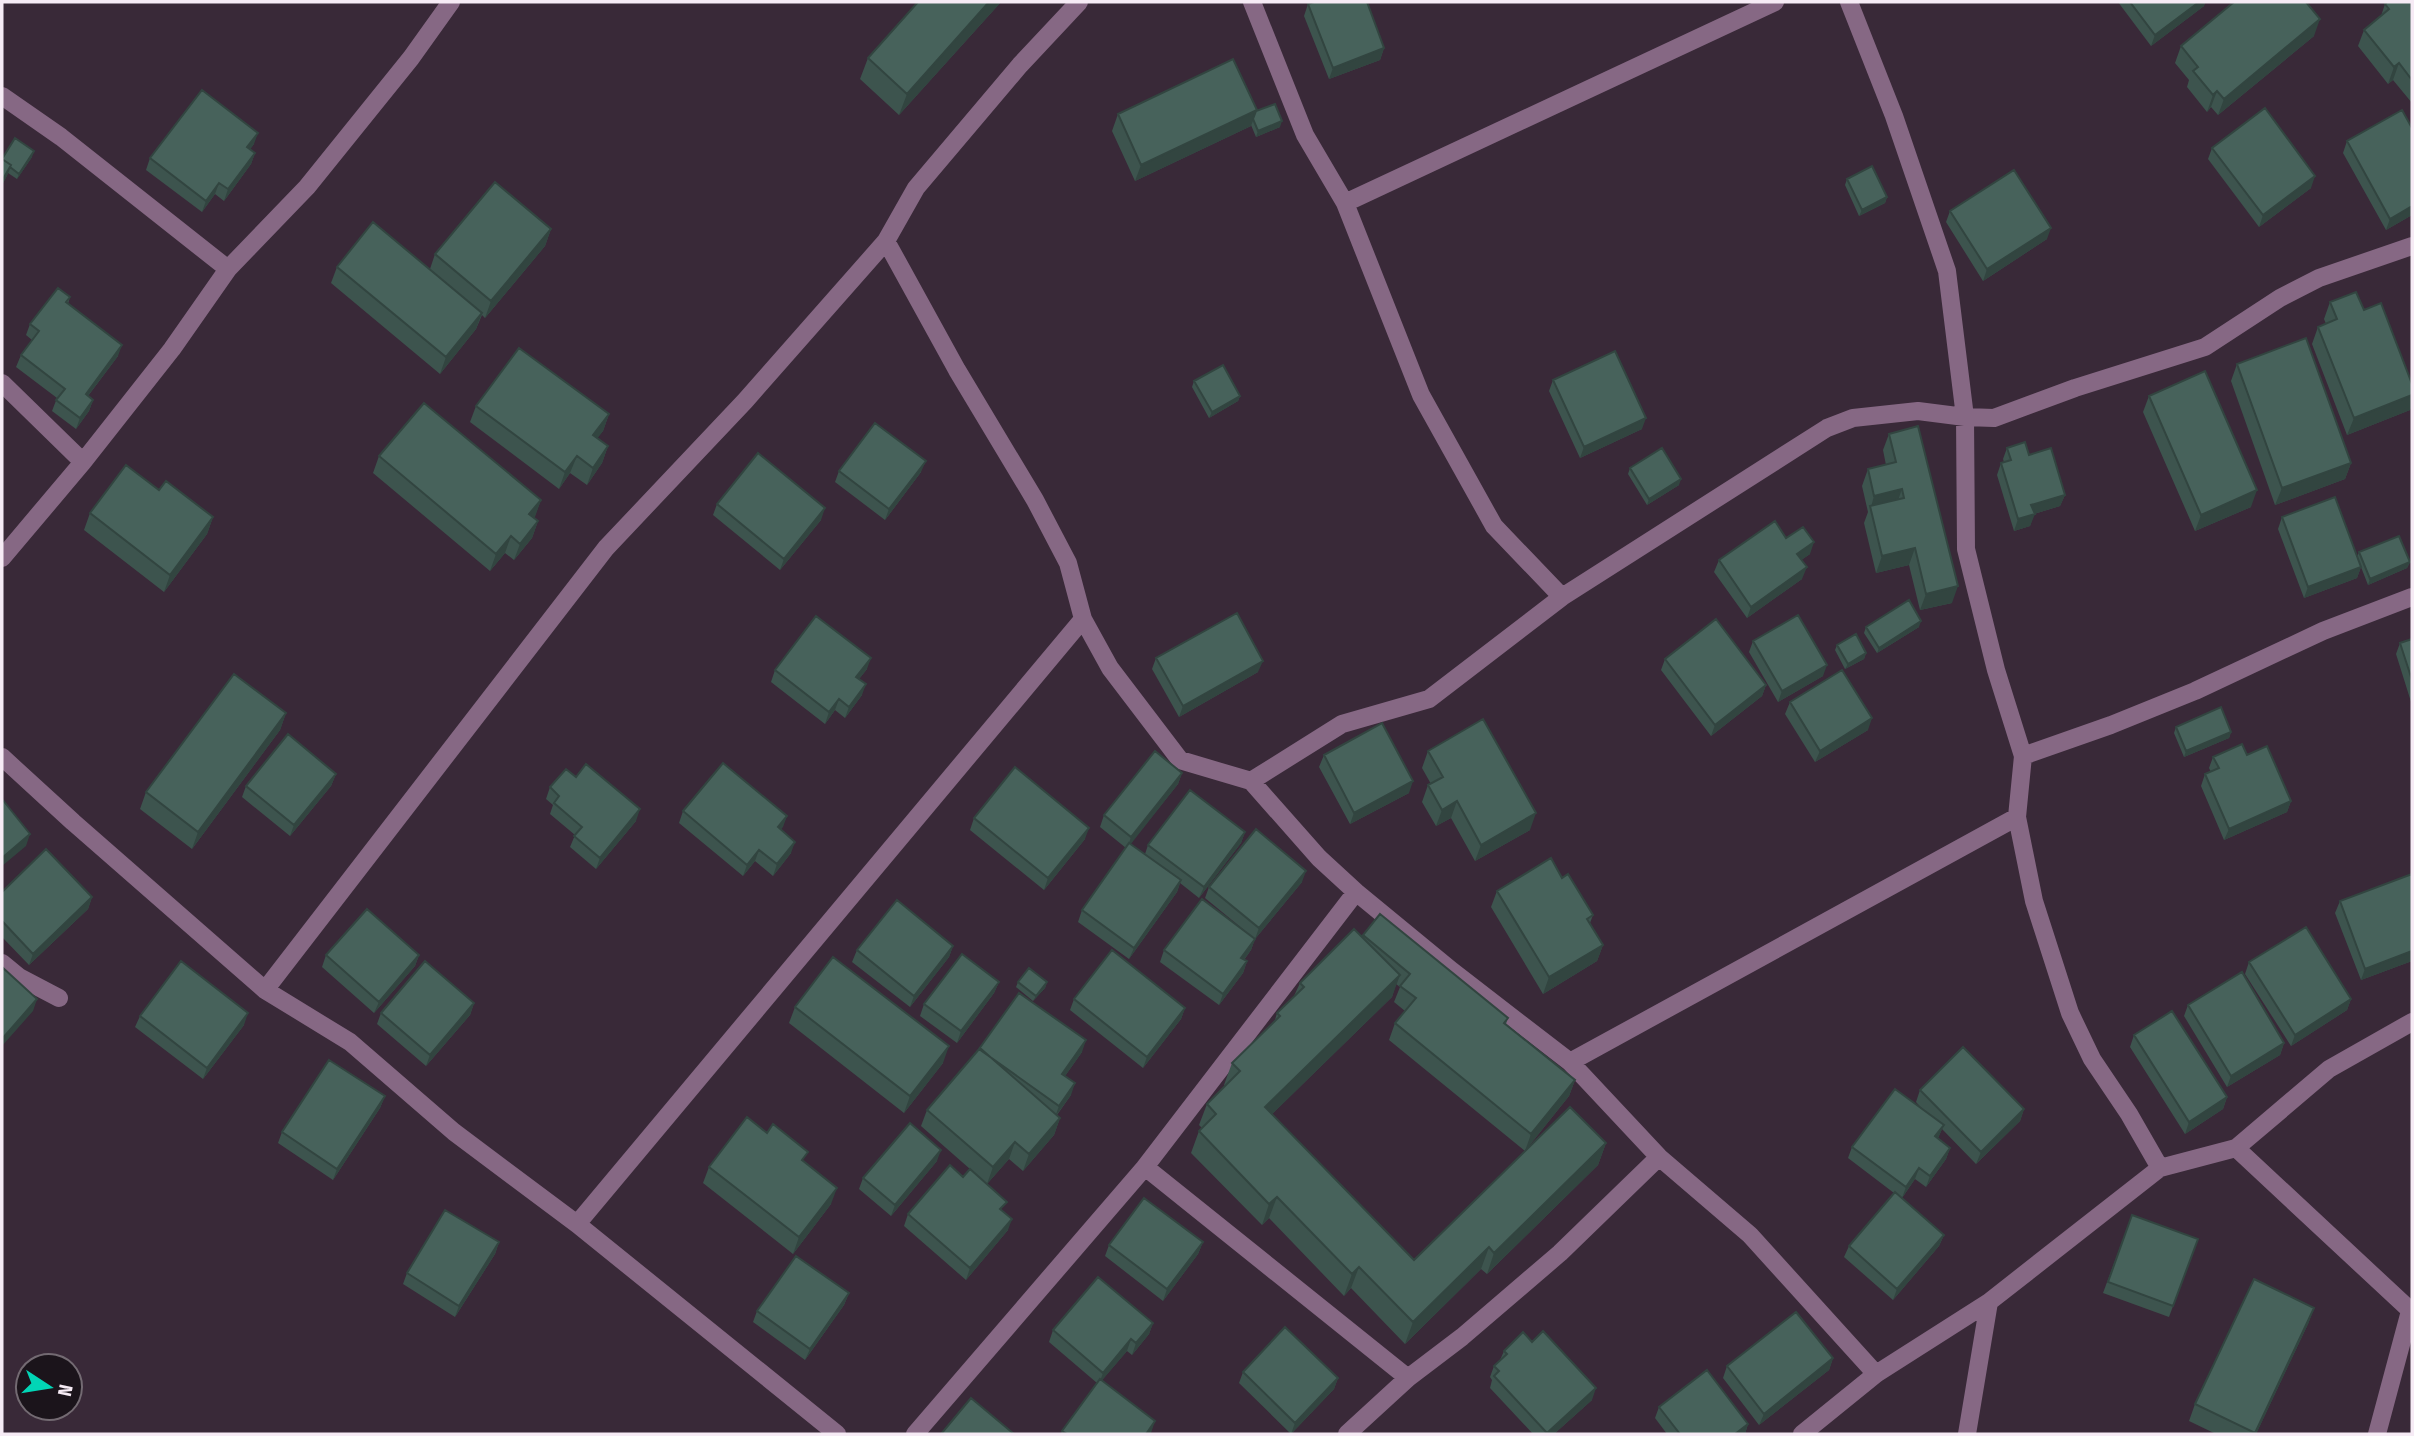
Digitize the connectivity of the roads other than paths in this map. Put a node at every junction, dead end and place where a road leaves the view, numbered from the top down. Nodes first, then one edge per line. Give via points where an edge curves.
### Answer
1 (451, 2) edge
2 (1079, 2) edge
3 (1252, 2) edge
4 (1775, 2) edge
5 (1849, 2) edge
6 (2, 96) edge
7 (1345, 204) junction
8 (886, 240) junction
9 (2412, 246) edge
10 (228, 269) junction
11 (2, 383) edge
12 (1965, 417) junction
13 (83, 462) junction
14 (2, 558) edge
15 (1562, 597) junction
16 (2412, 597) edge
17 (1083, 619) junction
18 (2023, 756) junction
19 (2, 757) edge
20 (1251, 780) junction
21 (2017, 817) junction
22 (1356, 892) junction
23 (2, 963) edge
24 (265, 990) junction
25 (59, 998) dead end
26 (2412, 1022) edge
27 (1570, 1062) junction
28 (2236, 1148) junction
29 (1659, 1157) junction
30 (1145, 1167) junction
31 (2160, 1168) junction
32 (578, 1224) junction
33 (1989, 1302) junction
34 (2411, 1312) edge
35 (1876, 1374) junction
36 (1408, 1378) junction
37 (837, 1434) edge
38 (915, 1434) edge
39 (1347, 1434) edge
40 (1802, 1434) edge
41 (1966, 1434) edge
42 (2377, 1434) edge

1 - 10 street via 307,187
2 - 8 street via 916,188
3 - 7 street via 1305,135
4 - 7 street
5 - 12 street via 1947,271
6 - 10 street
7 - 15 street via 1421,395 1451,452 1494,526
8 - 17 street via 1068,563
8 - 24 street via 745,401 606,548
9 - 12 street via 2319,278 2205,347 1994,418
10 - 13 street via 173,349
11 - 13 street
12 - 15 street via 1918,411 1853,418 1827,428
12 - 18 street via 1966,549
13 - 14 street
15 - 20 street via 1429,699 1342,724
16 - 18 street via 2323,631 2195,691
17 - 20 street via 1110,668 1180,760
17 - 32 street
18 - 21 street
19 - 24 street
20 - 22 street via 1319,858
21 - 27 street
21 - 31 street via 2034,901 2070,1013 2092,1059
22 - 27 street
22 - 30 street
23 - 25 street
24 - 32 street via 350,1042 454,1132
26 - 28 street via 2329,1069
27 - 29 street
28 - 31 street
28 - 34 street
29 - 35 street via 1750,1235
29 - 36 street via 1560,1253
30 - 36 street
30 - 38 street
31 - 33 street
32 - 37 street
33 - 35 street
33 - 41 street
34 - 42 street
35 - 40 street
36 - 39 street

